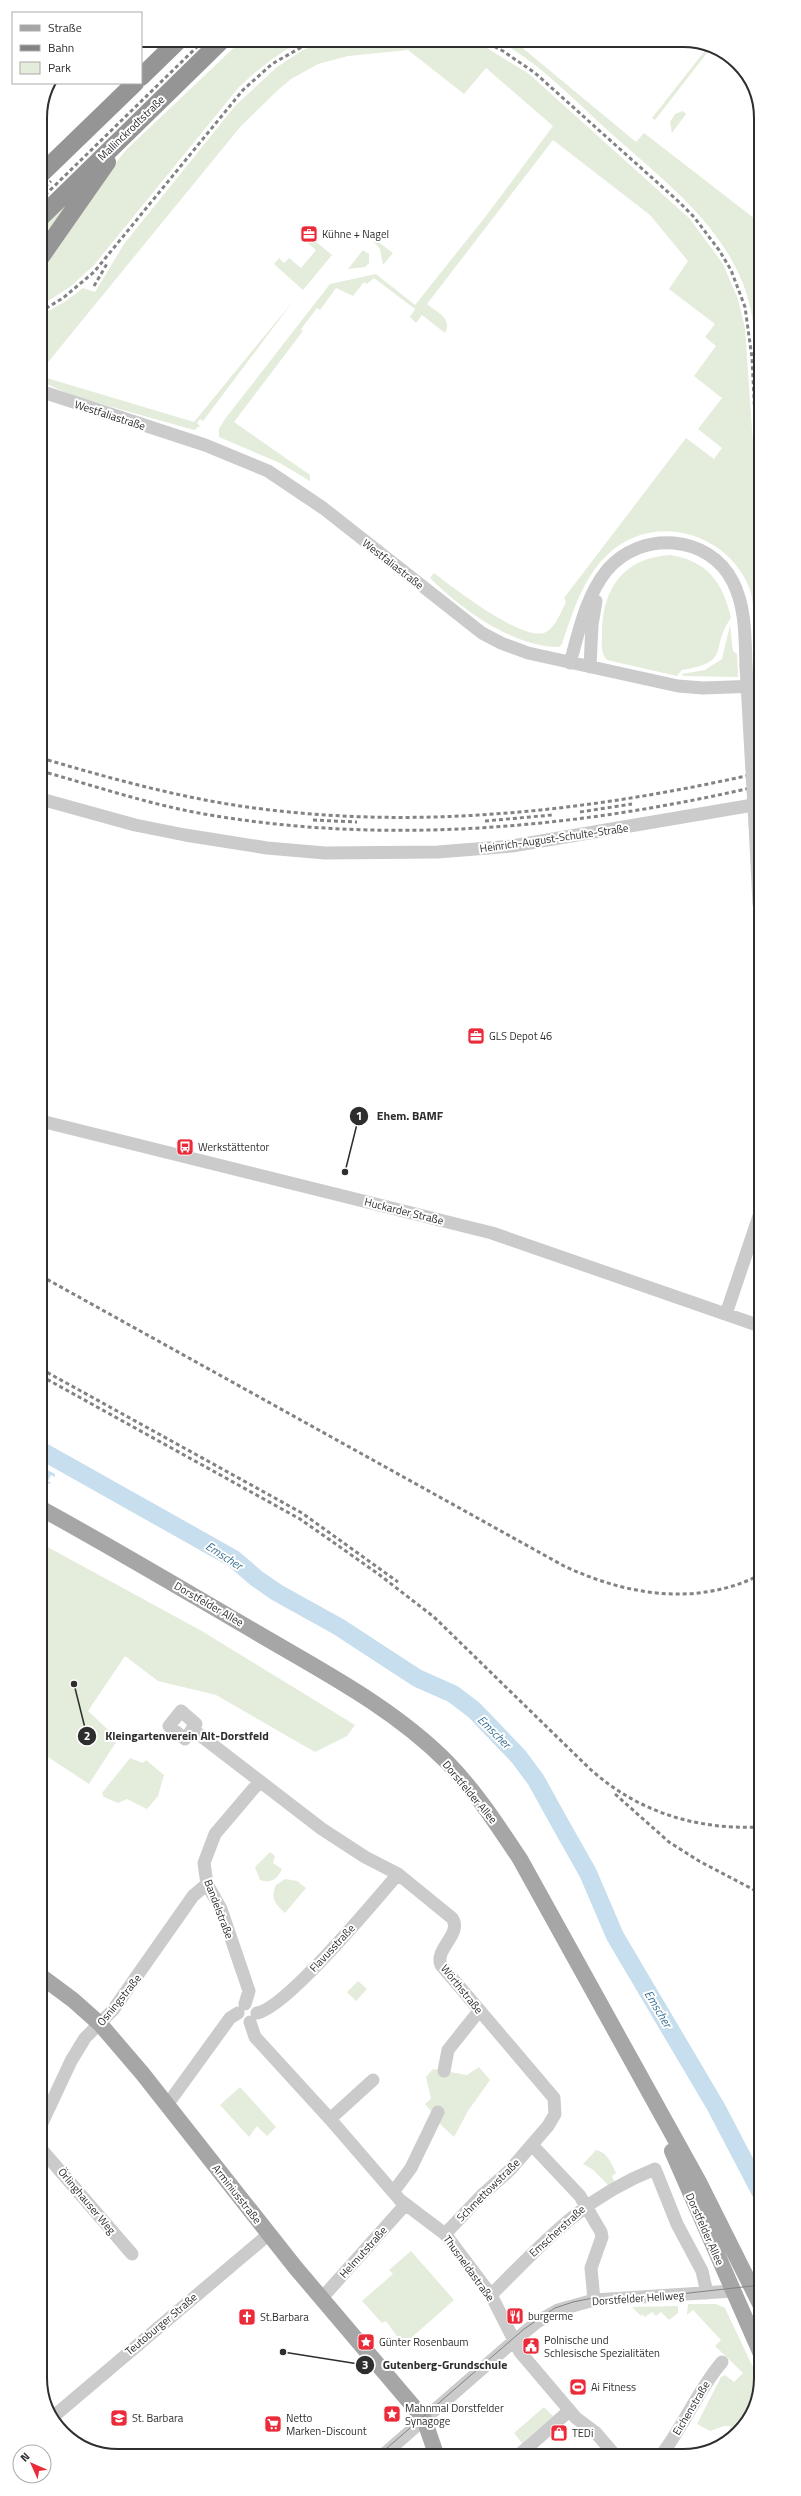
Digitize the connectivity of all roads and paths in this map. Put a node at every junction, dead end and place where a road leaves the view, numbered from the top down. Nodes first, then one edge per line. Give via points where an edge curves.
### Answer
1 (172, 47) edge
2 (215, 47) edge
3 (142, 76) edge
4 (134, 84) edge
5 (112, 105) junction
6 (131, 127) junction
7 (47, 153) edge
8 (47, 168) edge
9 (47, 211) edge
10 (47, 248) edge
11 (47, 394) edge
12 (603, 576) junction
13 (570, 663) junction
14 (590, 667) junction
15 (754, 686) edge
16 (47, 801) edge
17 (754, 805) edge
18 (754, 807) edge
19 (47, 1122) edge
20 (754, 1231) edge
21 (726, 1314) junction
22 (754, 1324) edge
23 (47, 1512) edge
24 (47, 1524) edge
25 (156, 1573) junction
26 (192, 1730) dead end
27 (260, 1781) junction
28 (398, 1874) junction
29 (207, 1884) junction
30 (47, 1981) edge
31 (242, 2009) junction
32 (479, 2011) junction
33 (253, 2017) junction
34 (100, 2024) junction
35 (444, 2071) dead end
36 (373, 2080) dead end
37 (653, 2103) junction
38 (167, 2105) junction
39 (47, 2112) edge
40 (438, 2112) dead end
41 (330, 2119) junction
42 (532, 2145) junction
43 (47, 2156) edge
44 (394, 2191) junction
45 (405, 2205) junction
46 (586, 2205) junction
47 (269, 2234) junction
48 (445, 2234) junction
49 (132, 2254) dead end
50 (754, 2283) edge
51 (754, 2289) edge
52 (733, 2291) junction
53 (707, 2293) junction
54 (491, 2295) junction
55 (321, 2299) junction
56 (594, 2300) junction
57 (754, 2338) edge
58 (514, 2341) junction
59 (722, 2362) dead end
60 (569, 2411) junction
61 (56, 2414) edge
62 (424, 2419) junction
63 (390, 2449) edge
64 (434, 2449) edge
65 (526, 2449) edge
66 (610, 2449) edge
67 (665, 2449) edge

1 - 3 highway
2 - 6 highway, Mallinckrodtstraße
4 - 5 highway
5 - 7 highway
5 - 8 highway
6 - 9 highway, Mallinckrodtstraße
6 - 10 highway
11 - 13 street, Westfaliastraße via 205,445 268,471 323,508 482,633 501,643
12 - 13 street via 588,602
12 - 14 street via 593,612
12 - 18 street, bridge via 625,554 650,544 669,542 686,545 710,556 729,575 738,594 744,621
13 - 14 street, Westfaliastraße
14 - 15 street, Westfaliastraße via 678,686
16 - 17 street, Heinrich-August-Schulte-Straße via 185,836 267,848 325,853 438,852 512,846
19 - 21 street, Huckarder Straße via 497,1235
20 - 21 street
21 - 22 street, Huckarder Straße
23 - 25 main road, Dorstfelder Allee
24 - 25 main road, Dorstfelder Allee
25 - 37 main road, Dorstfelder Allee via 365,1698 407,1727 448,1763 487,1810 520,1860
26 - 27 street, Wörthstraße
27 - 28 street, Wörthstraße via 322,1829 365,1857
27 - 29 street, Bandelstraße via 215,1834 204,1863
28 - 32 street, Wörthstraße via 453,1919 453,1931 442,1951 440,1963
28 - 33 street, Flavusstraße via 312,1970 271,2007
29 - 31 street, Bandelstraße via 220,1909 249,1991
29 - 34 street, Osningstraße via 193,1896 148,1964
30 - 34 main road, Arminiusstraße
31 - 33 street via 242,2020
31 - 38 street via 230,2018
32 - 35 street via 448,2050
32 - 42 street, Wörthstraße via 554,2098 555,2116
33 - 41 street, Thusneldastraße via 255,2036
34 - 38 main road, Arminiusstraße
34 - 39 street, Osningstraße via 85,2038 71,2061
36 - 41 street
37 - 50 main road, Dorstfelder Allee
37 - 52 main road, Dorstfelder Allee
38 - 47 main road, Arminiusstraße
40 - 44 street via 411,2168
41 - 44 street, Thusneldastraße
42 - 46 street
42 - 48 street, Schmettowstraße
43 - 49 street, Örlinghauser Weg
44 - 45 street, Thusneldastraße
45 - 48 street, Thusneldastraße
45 - 55 street, Helmutstraße
46 - 53 street, Emscherstraße via 628,2180 655,2169 677,2224 702,2271
46 - 54 street, Emscherstraße via 550,2235
46 - 56 street via 602,2234 591,2268
47 - 55 main road, Arminiusstraße
47 - 61 street, Teutoburger Straße
48 - 54 street, Thusneldastraße
51 - 52 main road
52 - 53 street, Dorstfelder Hellweg
52 - 57 main road, Dorstfelder Allee
53 - 56 street, Dorstfelder Hellweg
54 - 58 street, Thusneldastraße
55 - 62 main road, Arminiusstraße
56 - 58 street, Dorstfelder Hellweg via 574,2304 546,2316
58 - 60 street, Thusneldastraße via 520,2352
58 - 62 street, Dorstfelder Hellweg
59 - 67 street, Eichenstraße
60 - 65 street
60 - 66 street, Thusneldastraße via 596,2433
62 - 63 street, Dorstfelder Hellweg
62 - 64 main road

